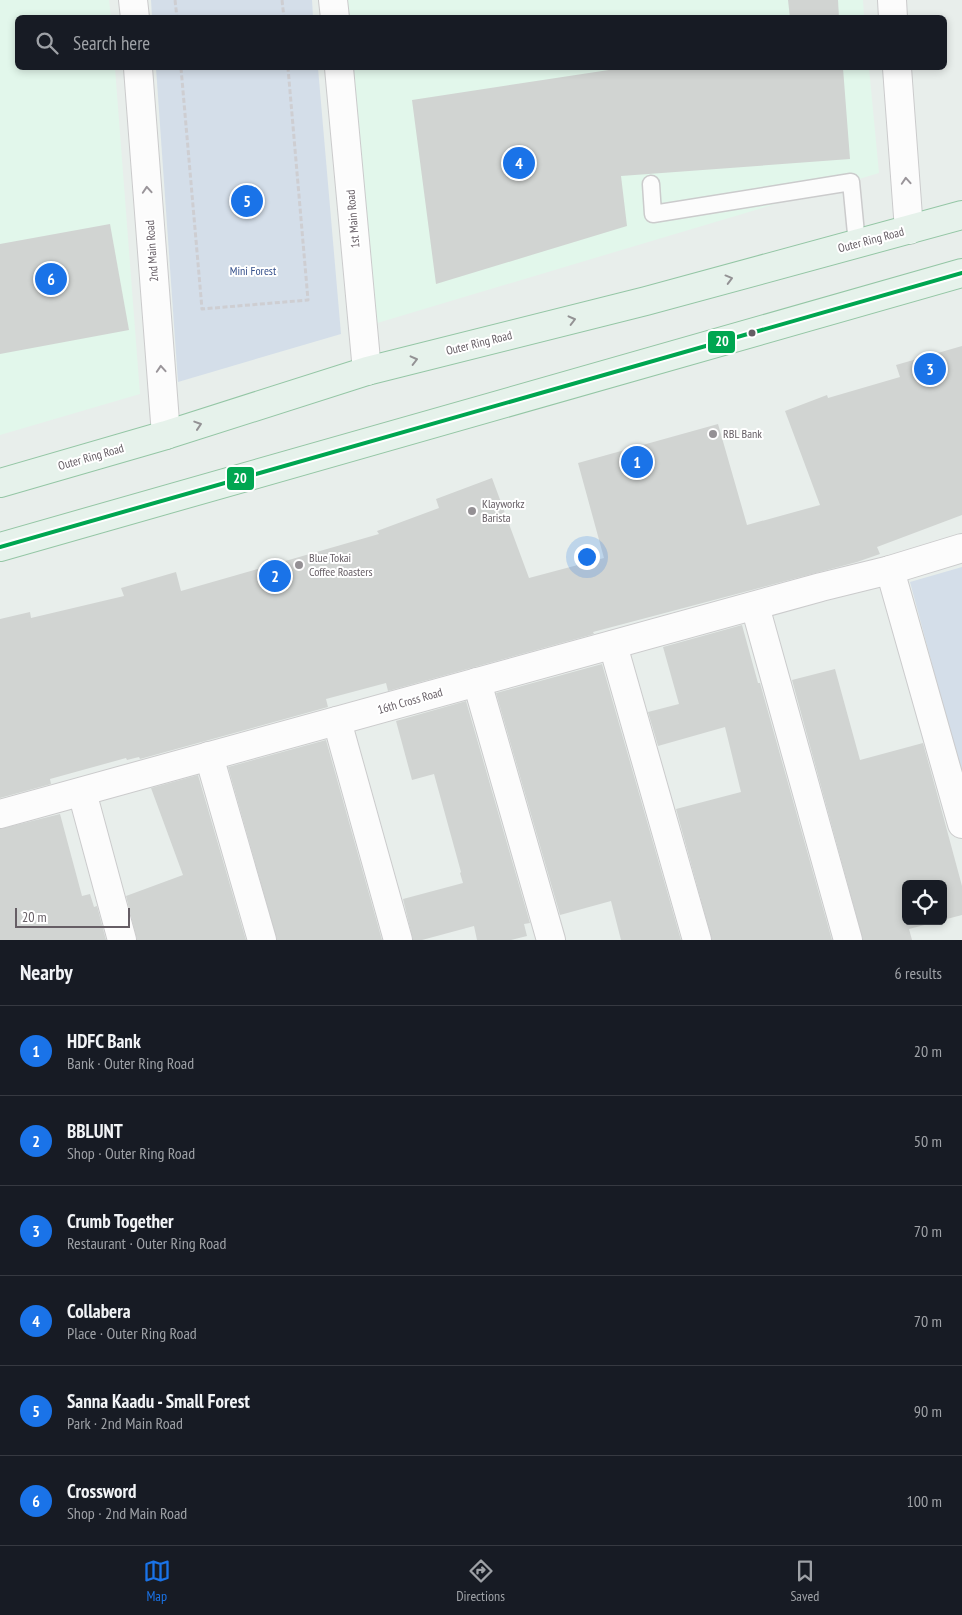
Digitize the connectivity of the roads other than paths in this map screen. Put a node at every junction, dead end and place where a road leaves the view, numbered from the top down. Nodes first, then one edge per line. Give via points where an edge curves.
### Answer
1 (134, 0) edge
2 (333, 0) edge
3 (892, 0) edge
4 (135, 15) edge
5 (335, 15) edge
6 (893, 15) edge
7 (138, 70) edge
8 (339, 70) edge
9 (897, 70) edge
10 (651, 184) dead end
11 (962, 215) edge
12 (910, 230) junction
13 (857, 244) junction
14 (962, 273) edge
15 (367, 372) junction
16 (166, 435) junction
17 (0, 483) edge
18 (0, 547) edge
19 (962, 548) edge
20 (890, 570) junction
21 (755, 606) junction
22 (613, 645) junction
23 (477, 682) junction
24 (337, 721) junction
25 (209, 756) junction
26 (82, 792) junction
27 (0, 814) edge
28 (962, 824) edge
29 (122, 940) edge
30 (262, 940) edge
31 (398, 940) edge
32 (551, 940) edge
33 (697, 940) edge
34 (848, 940) edge

1 - 4 street
2 - 5 street
3 - 6 street
16 -> 7 street, 2nd Main Road
8 - 15 street, 1st Main Road
12 -> 9 street
10 - 13 lane via 654,214 851,182
11 - 12 highway, Outer Ring Road
12 - 13 highway, Outer Ring Road
15 -> 13 highway, Outer Ring Road
14 - 18 highway
16 -> 15 highway, Outer Ring Road
16 - 17 highway, Outer Ring Road
19 - 20 street, 16th Cross Road
20 - 21 street, 16th Cross Road
20 - 28 street
21 - 22 street, 16th Cross Road
21 - 34 street
22 - 23 street, 16th Cross Road
22 - 33 street
23 - 24 street, 16th Cross Road
23 - 32 street
24 - 25 street, 16th Cross Road
24 - 31 street
25 - 26 street, 16th Cross Road
25 - 30 street
26 - 27 street, 16th Cross Road
26 - 29 street

